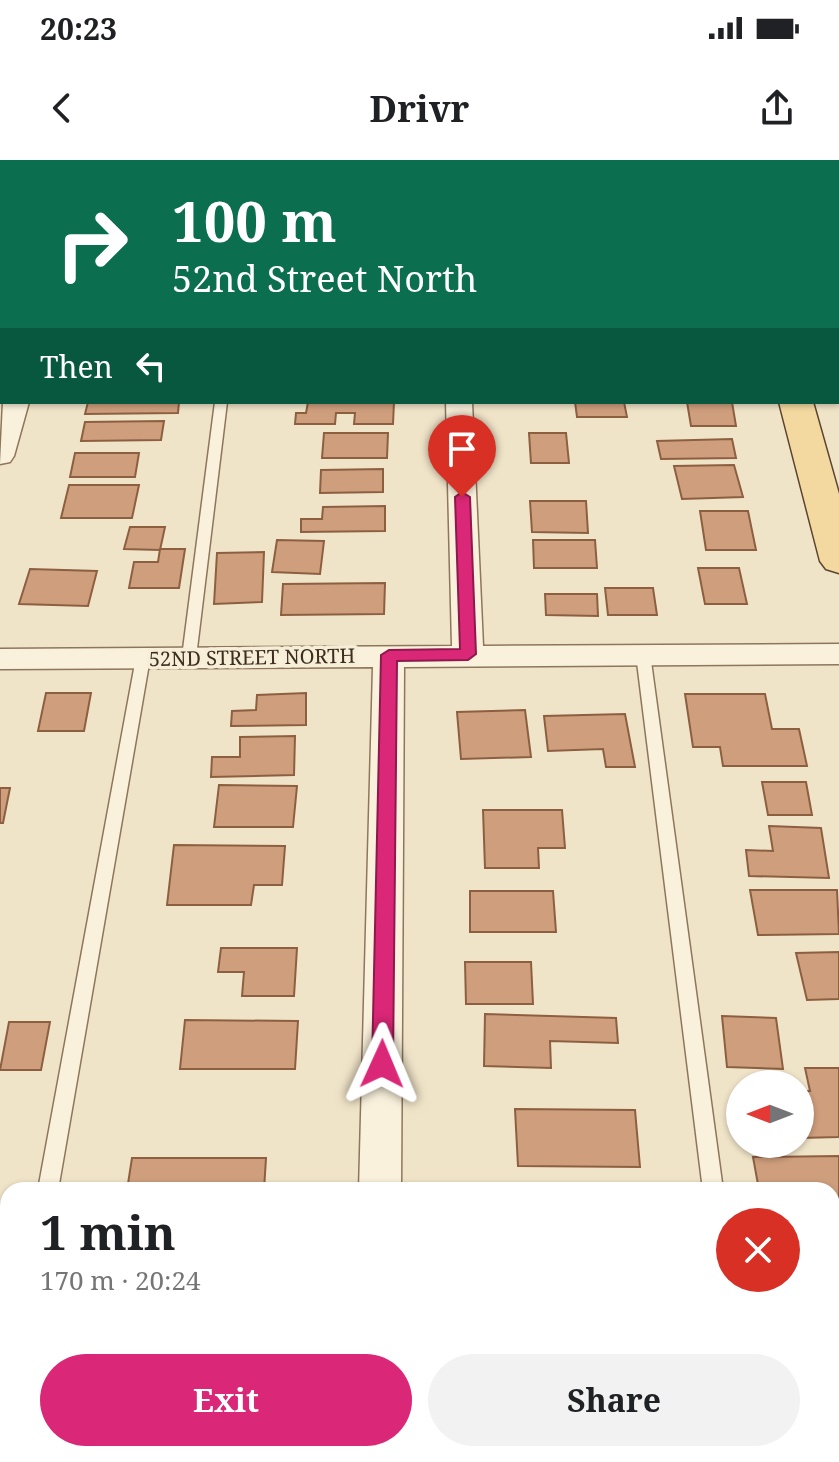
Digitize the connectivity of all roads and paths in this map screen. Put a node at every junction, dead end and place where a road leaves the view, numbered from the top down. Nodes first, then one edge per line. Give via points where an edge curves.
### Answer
1 (15, 404) edge
2 (221, 404) edge
3 (459, 404) edge
4 (797, 404) edge
5 (0, 456) edge
6 (839, 561) edge
7 (468, 654) junction
8 (643, 654) junction
9 (839, 654) edge
10 (389, 655) junction
11 (189, 657) junction
12 (143, 658) junction
13 (0, 659) edge
14 (49, 1182) edge
15 (380, 1182) edge
16 (712, 1182) edge

1 - 5 street
2 - 11 lane
3 - 7 street
4 - 6 main road
7 - 8 street, 52ND STREET NORTH
7 - 10 street, 52ND STREET NORTH
8 - 9 street, 52ND STREET NORTH
8 - 16 lane
10 - 11 street, 52ND STREET NORTH
10 - 15 street
11 - 12 street, 52ND STREET NORTH
12 - 13 street, 52ND STREET NORTH
12 - 14 lane

